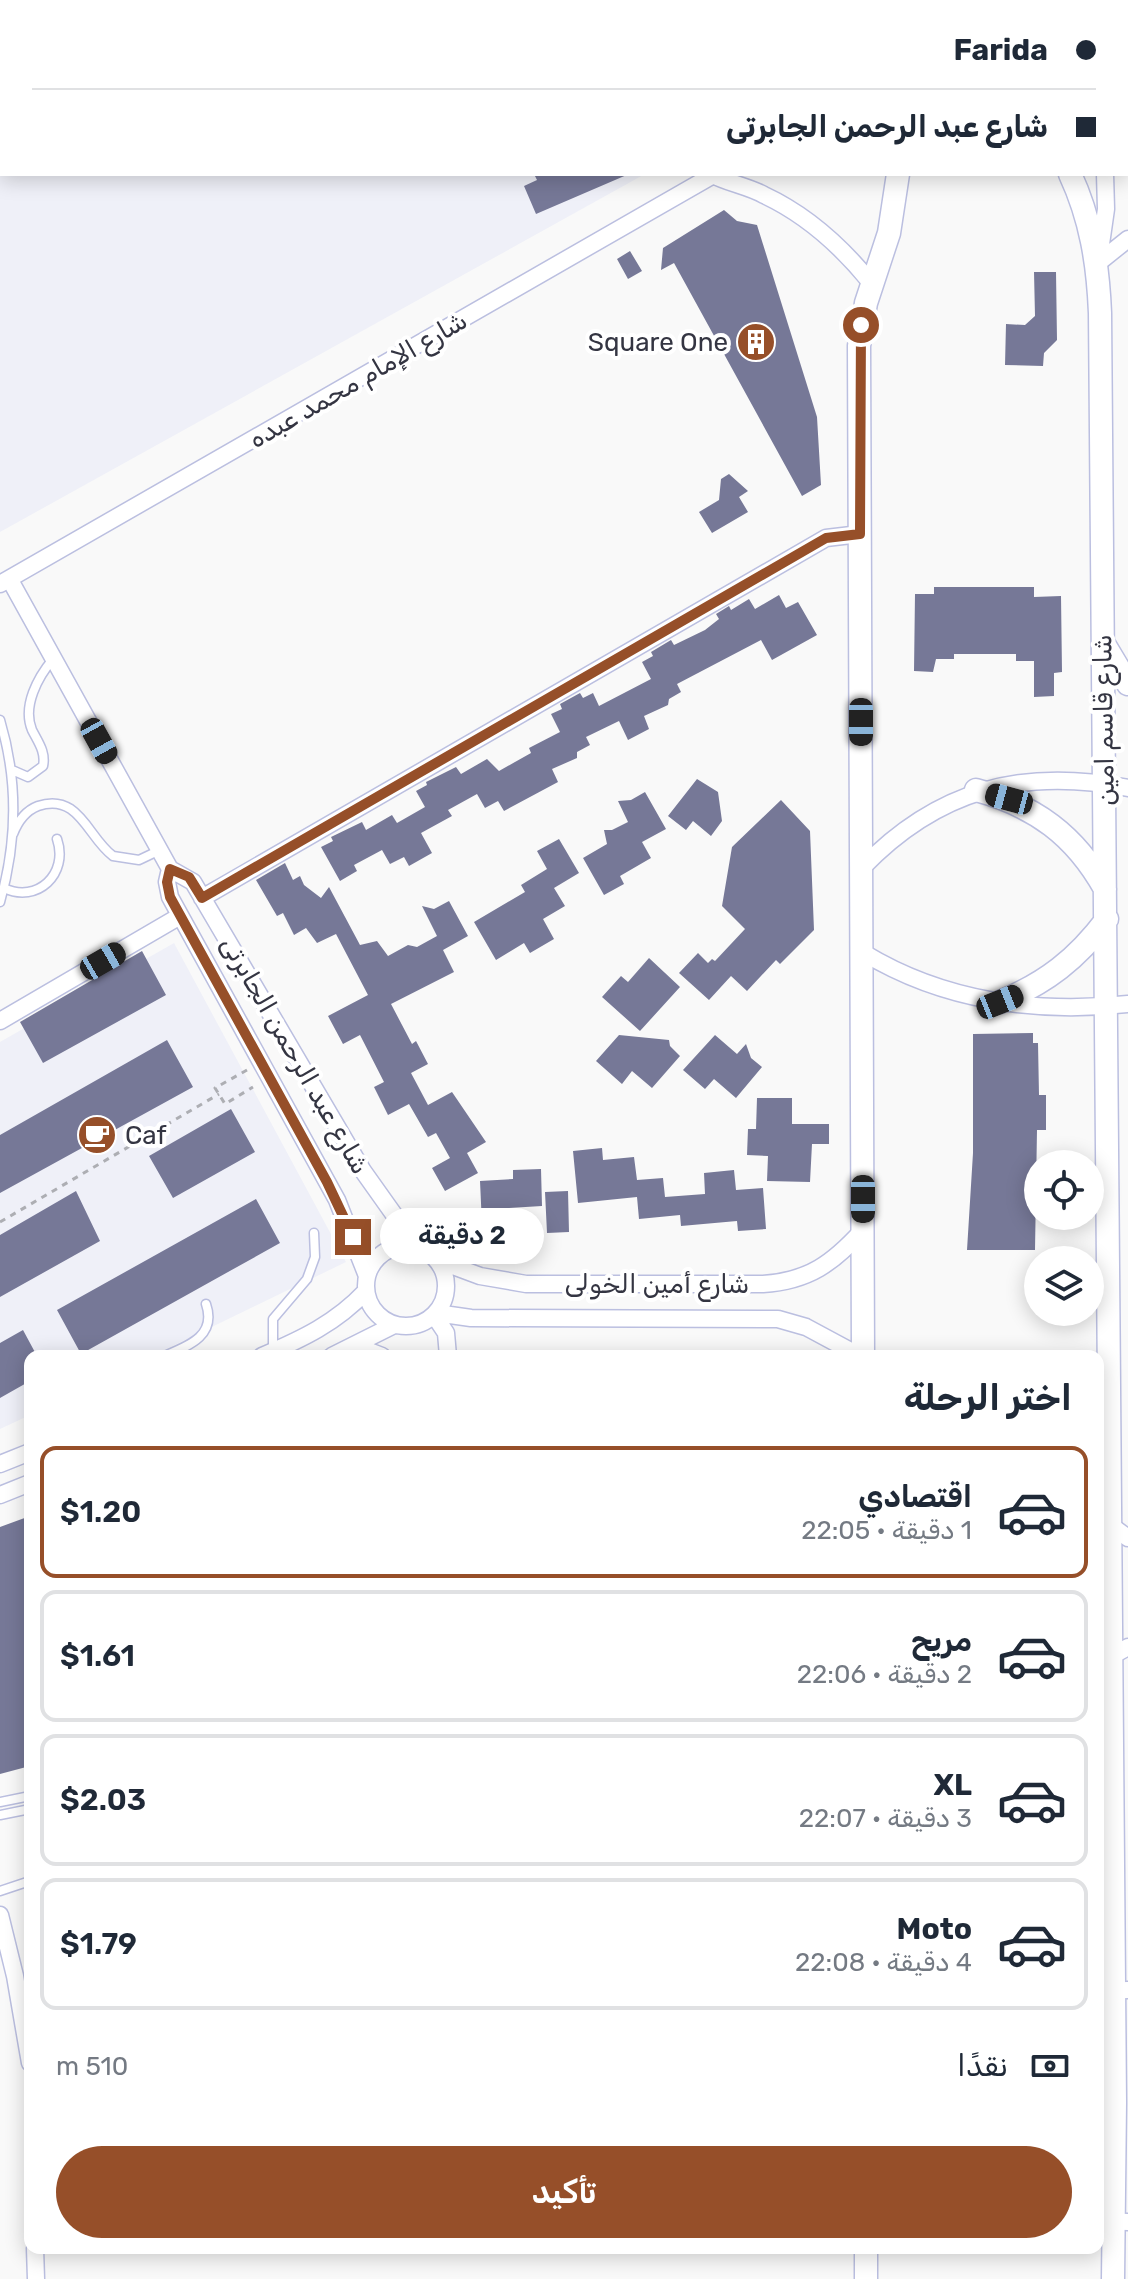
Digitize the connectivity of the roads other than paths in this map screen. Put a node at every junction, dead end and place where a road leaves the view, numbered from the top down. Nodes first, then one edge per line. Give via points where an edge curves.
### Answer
1 (711, 176) edge
2 (716, 176) edge
3 (898, 176) edge
4 (1071, 176) edge
5 (1105, 176) edge
6 (1128, 239) edge
7 (1098, 263) junction
8 (871, 283) junction
9 (860, 534) junction
10 (5, 582) edge
11 (1103, 642) junction
12 (54, 659) junction
13 (1128, 684) edge
14 (0, 720) edge
15 (11, 770) junction
16 (1105, 783) junction
17 (1128, 788) edge
18 (976, 790) junction
19 (13, 834) junction
20 (57, 839) dead end
21 (160, 850) junction
22 (862, 868) junction
23 (170, 869) junction
24 (4, 888) junction
25 (1107, 893) junction
26 (202, 898) junction
27 (0, 902) edge
28 (180, 916) junction
29 (1107, 919) junction
30 (864, 953) junction
31 (1000, 1002) junction
32 (1118, 1006) edge
33 (0, 1021) edge
34 (863, 1230) junction
35 (314, 1233) dead end
36 (417, 1247) junction
37 (437, 1260) junction
38 (366, 1283) junction
39 (206, 1304) dead end
40 (435, 1314) junction
41 (394, 1325) junction
42 (356, 1346) junction
43 (176, 1350) edge
44 (268, 1350) edge
45 (275, 1350) edge
46 (346, 1350) edge
47 (366, 1350) edge
48 (447, 1350) edge
49 (850, 1350) edge
50 (861, 1350) edge
51 (24, 1454) edge
52 (0, 1464) edge
53 (24, 1485) edge
54 (0, 1495) edge
55 (1109, 1524) junction
56 (1128, 1538) edge
57 (1119, 1652) edge
58 (24, 1797) edge
59 (0, 1802) edge
60 (24, 1810) edge
61 (0, 1815) edge
62 (24, 1883) edge
63 (0, 1891) edge
64 (0, 1915) edge
65 (1113, 1990) edge
66 (24, 2013) edge
67 (1104, 2084) edge
68 (1115, 2109) junction
69 (1104, 2132) edge
70 (1113, 2222) edge
71 (35, 2254) edge
72 (866, 2254) edge
73 (36, 2279) edge
74 (866, 2279) edge
75 (1113, 2279) edge

1 - 10 street, شارع الإمام محمد عبده
2 - 8 street via 801,216 834,242
3 - 8 main road via 889,233
4 - 7 main road, شارع قاسم امين
5 - 7 street
6 - 7 street
7 - 11 main road, شارع قاسم امين
8 - 9 main road via 859,346
9 - 22 main road
9 - 26 street via 826,538
10 - 12 street, شارع عبد الرحمن الجابرتى
11 - 13 main road
11 - 16 main road, شارع قاسم امين
12 - 15 lane via 36,683 29,712 44,753 43,766 28,777
12 - 21 street, شارع عبد الرحمن الجابرتى
14 - 15 lane
15 - 19 lane
16 - 17 street
16 - 18 street via 1021,783
16 - 25 main road, شارع قاسم امين
18 - 22 street via 914,821
18 - 25 main road via 1020,804 1068,836
19 - 21 lane via 27,812 52,804 77,812 113,856 139,860
19 - 24 lane
20 - 24 lane via 60,862 48,883 27,893
21 - 23 street, شارع عبد الرحمن الجابرتى
22 - 30 main road
23 - 26 street, شارع عبد الرحمن الجابرتى via 189,877
23 - 28 street, شارع عبد الرحمن الجابرتى via 168,890
24 - 27 lane
25 - 29 main road, شارع قاسم امين
26 - 36 street, شارع عبد الرحمن الجابرتى via 363,1171
28 - 33 street
28 - 38 street, شارع عبد الرحمن الجابرتى via 337,1200
29 - 31 main road via 1061,970
29 - 32 main road, شارع قاسم امين
30 - 31 street via 929,987
30 - 34 main road
31 - 32 street
32 - 55 main road, شارع قاسم امين
34 - 37 street, شارع أمين الخولى via 817,1272 778,1283 526,1284 480,1276
34 - 50 main road
35 - 44 lane via 315,1257 307,1279 273,1319
36 - 37 street
36 - 38 street via 399,1246 382,1253
37 - 40 street via 446,1286
38 - 41 street via 375,1312
38 - 45 street via 329,1323
39 - 43 lane via 208,1325 200,1338
40 - 41 street via 419,1324
40 - 48 street via 446,1333
40 - 49 street, شارع أمين الخولى via 778,1319
41 - 42 street
42 - 46 street
42 - 47 street
51 - 52 street
53 - 54 street
55 - 56 street
55 - 57 main road, شارع قاسم امين
57 - 65 main road, شارع قاسم امين
58 - 59 lane
60 - 61 lane
62 - 63 lane
64 - 66 street
65 - 68 main road, شارع قاسم امين
67 - 68 main road
68 - 69 main road
68 - 70 main road, شارع قاسم امين
70 - 75 main road, شارع قاسم امين
71 - 73 street
72 - 74 main road

